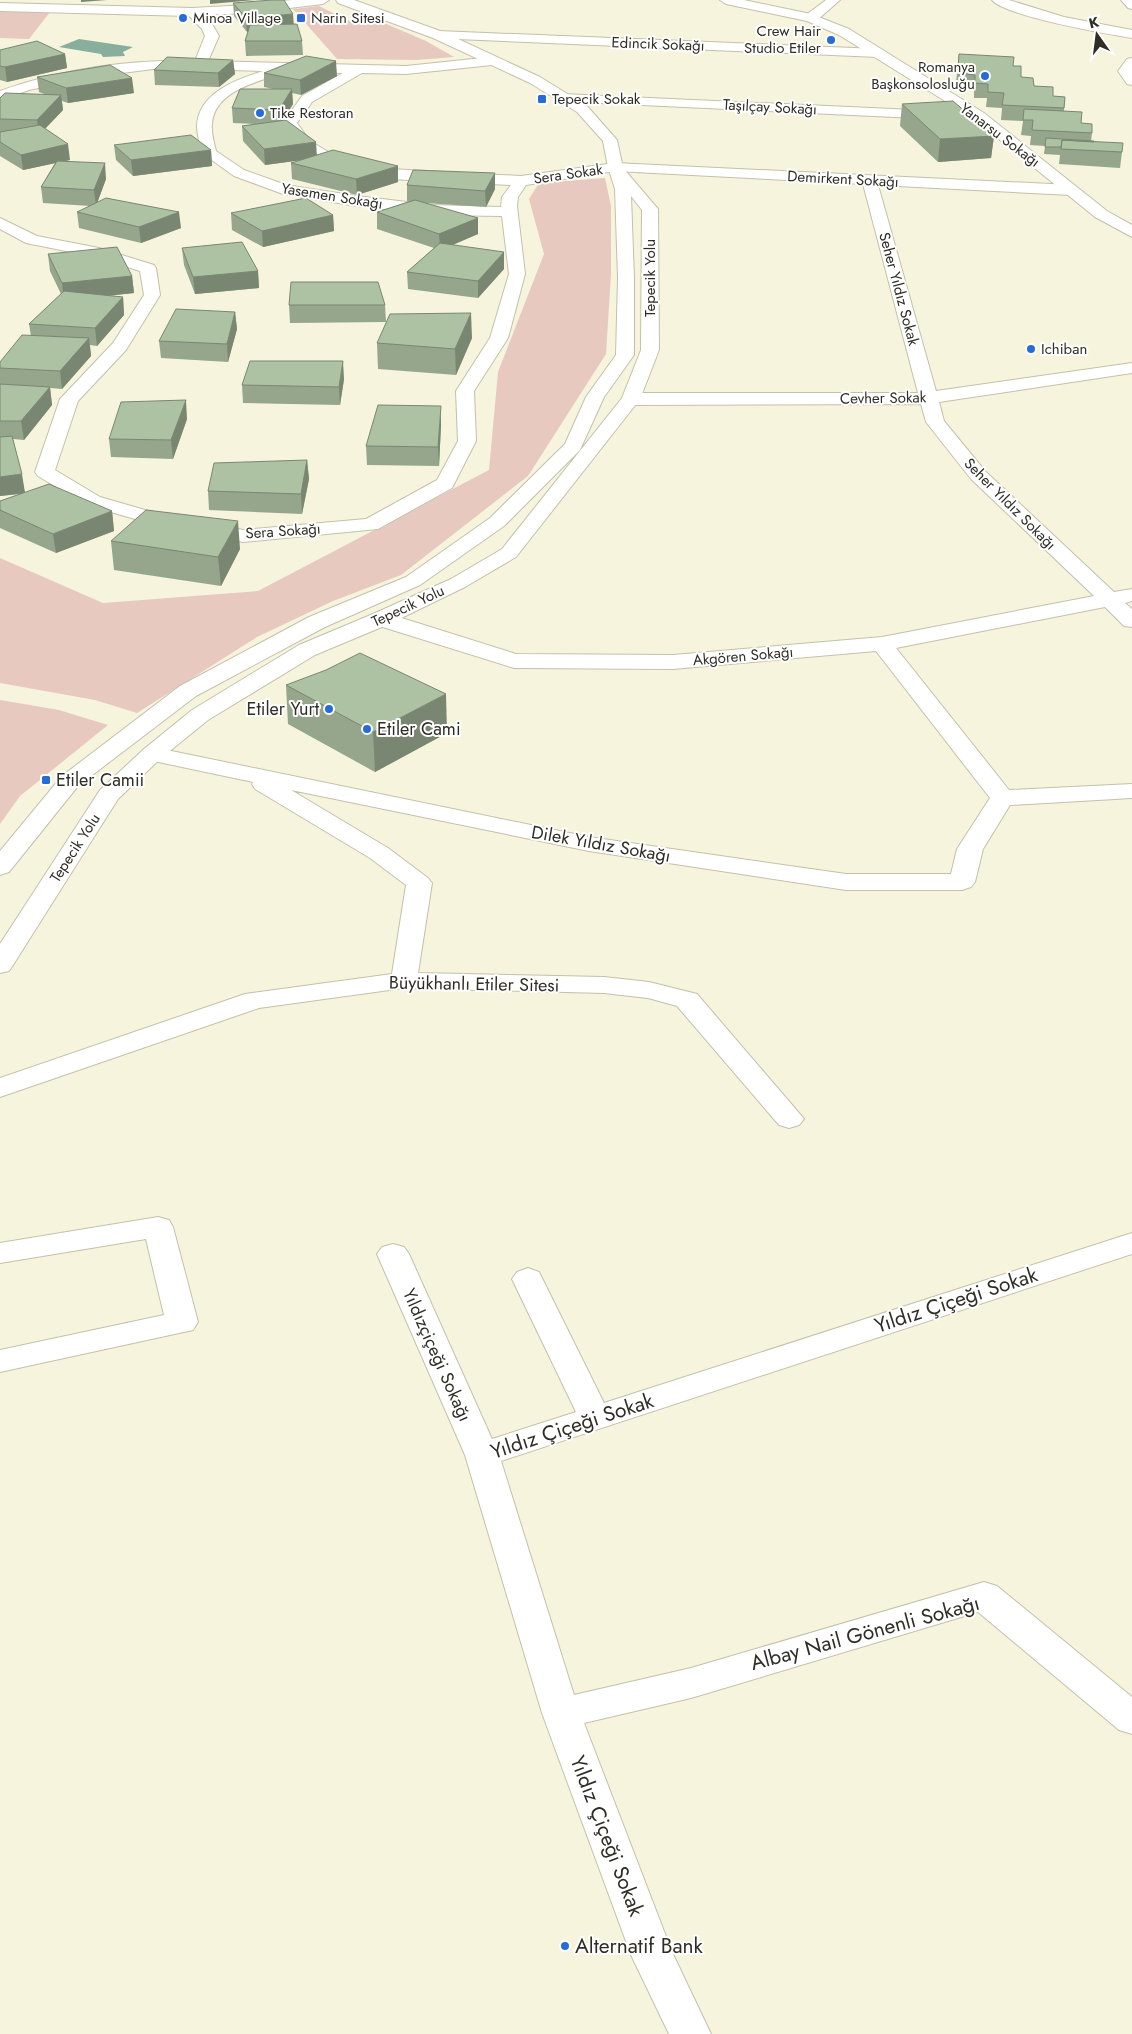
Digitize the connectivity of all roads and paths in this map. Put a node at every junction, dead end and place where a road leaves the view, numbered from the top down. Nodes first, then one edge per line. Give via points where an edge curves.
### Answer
1 (323, 0) edge
2 (342, 0) edge
3 (726, 0) edge
4 (834, 0) edge
5 (998, 0) edge
6 (1127, 0) edge
7 (1132, 5) edge
8 (0, 7) edge
9 (192, 12) junction
10 (811, 18) junction
11 (1132, 34) edge
12 (438, 35) junction
13 (878, 53) junction
14 (492, 61) junction
15 (1132, 62) edge
16 (201, 63) junction
17 (288, 66) junction
18 (362, 68) junction
19 (1132, 81) edge
20 (0, 96) edge
21 (562, 98) junction
22 (979, 116) junction
23 (615, 167) junction
24 (869, 180) junction
25 (521, 181) junction
26 (1071, 190) junction
27 (510, 212) junction
28 (0, 223) edge
29 (1132, 232) edge
30 (1132, 368) edge
31 (595, 397) junction
32 (929, 398) junction
33 (632, 399) junction
34 (1132, 595) edge
35 (1107, 600) junction
36 (349, 608) junction
37 (381, 619) junction
38 (1132, 621) edge
39 (882, 644) junction
40 (116, 746) junction
41 (152, 754) junction
42 (245, 773) junction
43 (1132, 790) edge
44 (1002, 798) junction
45 (0, 867) edge
46 (0, 965) edge
47 (404, 980) junction
48 (0, 1088) edge
49 (789, 1119) dead end
50 (1132, 1243) edge
51 (0, 1254) edge
52 (393, 1254) dead end
53 (528, 1279) dead end
54 (0, 1361) edge
55 (595, 1418) junction
56 (482, 1455) junction
57 (561, 1713) junction
58 (1132, 1719) edge
59 (690, 2034) edge

1 - 9 street
2 - 12 street, Tepecik Yolu
3 - 10 street, Yanarsu Sokağı
4 - 10 street
5 - 11 street via 1067,23
6 - 7 street
8 - 9 street
9 - 16 street via 212,36
10 - 13 street, Yanarsu Sokağı via 844,32
12 - 13 street, Edincik Sokağı
12 - 14 street, Tepecik Yolu
13 - 22 street, Yanarsu Sokağı
14 - 18 street via 406,70
14 - 21 street, Tepecik Yolu via 535,80
15 - 19 street via 1125,71
16 - 17 street
16 - 20 street via 161,64 91,73 25,87
17 - 18 street
17 - 27 street, Yasemen Sokağı via 239,83 216,99 205,122 209,152 239,173 283,189 432,210
18 - 25 street, Sera Sokak via 308,100 290,123 305,144 330,160 390,174
21 - 22 street, Taşılçay Sokağı
21 - 23 street, Tepecik Yolu via 582,109 610,140
22 - 26 street, Yanarsu Sokağı
23 - 24 street, Demirkent Sokağı
23 - 25 street, Sera Sokak
23 - 31 street, Tepecik Yolu via 623,189 626,354
23 - 33 street, Tepecik Yolu via 650,209 650,350
24 - 26 street, Demirkent Sokağı
24 - 32 street, Seher Yıldız Sokak
25 - 27 street via 510,197
26 - 29 street, Yanarsu Sokağı via 1101,214
27 - 28 street, Sera Sokağı via 517,274 499,338 464,391 467,441 445,484 371,525 243,536 93,501 45,472 69,399 120,346 152,295 148,268 99,253 32,240
30 - 32 street, Cevher Sokak
31 - 33 street, Cevher Sokak
31 - 36 street, Tepecik Yolu via 572,446 497,522 413,581
32 - 33 street, Cevher Sokak
32 - 35 street, Seher Yıldız Sokağı via 935,422 978,475
33 - 37 street, Tepecik Yolu via 509,553 458,583
34 - 35 street, Akgören Sokağı
35 - 38 street
35 - 39 street, Akgören Sokağı
36 - 37 street, Akgören Sokağı
36 - 40 street, Tepecik Yolu via 188,691
37 - 39 street, Akgören Sokağı via 514,660 673,662
37 - 41 street, Tepecik Yolu via 307,650 200,715
39 - 44 street
40 - 41 street, Dilek Yıldız Sokağı
40 - 45 street, Tepecik Yolu via 70,781
41 - 42 street, Dilek Yıldız Sokağı
41 - 46 street, Tepecik Yolu via 109,795
42 - 44 street, Dilek Yıldız Sokağı via 589,844 846,882 962,882 970,850
42 - 47 street via 379,853 419,883
43 - 44 street
47 - 48 street, Büyükhanlı Etiler Sitesi via 255,1000
47 - 49 street, Büyükhanlı Etiler Sitesi via 604,985 649,990 687,1000
50 - 55 street, Yıldız Çiçeği Sokak
51 - 54 street via 158,1227 182,1322
52 - 56 street, Yıldızçiçeği Sokağı
53 - 55 street
55 - 56 street, Yıldız Çiçeği Sokak
56 - 57 street, Yıldız Çiçeği Sokak
57 - 58 street, Albay Nail Gönenli Sokağı via 691,1683 984,1596
57 - 59 street, Yıldız Çiçeği Sokak via 652,1955

